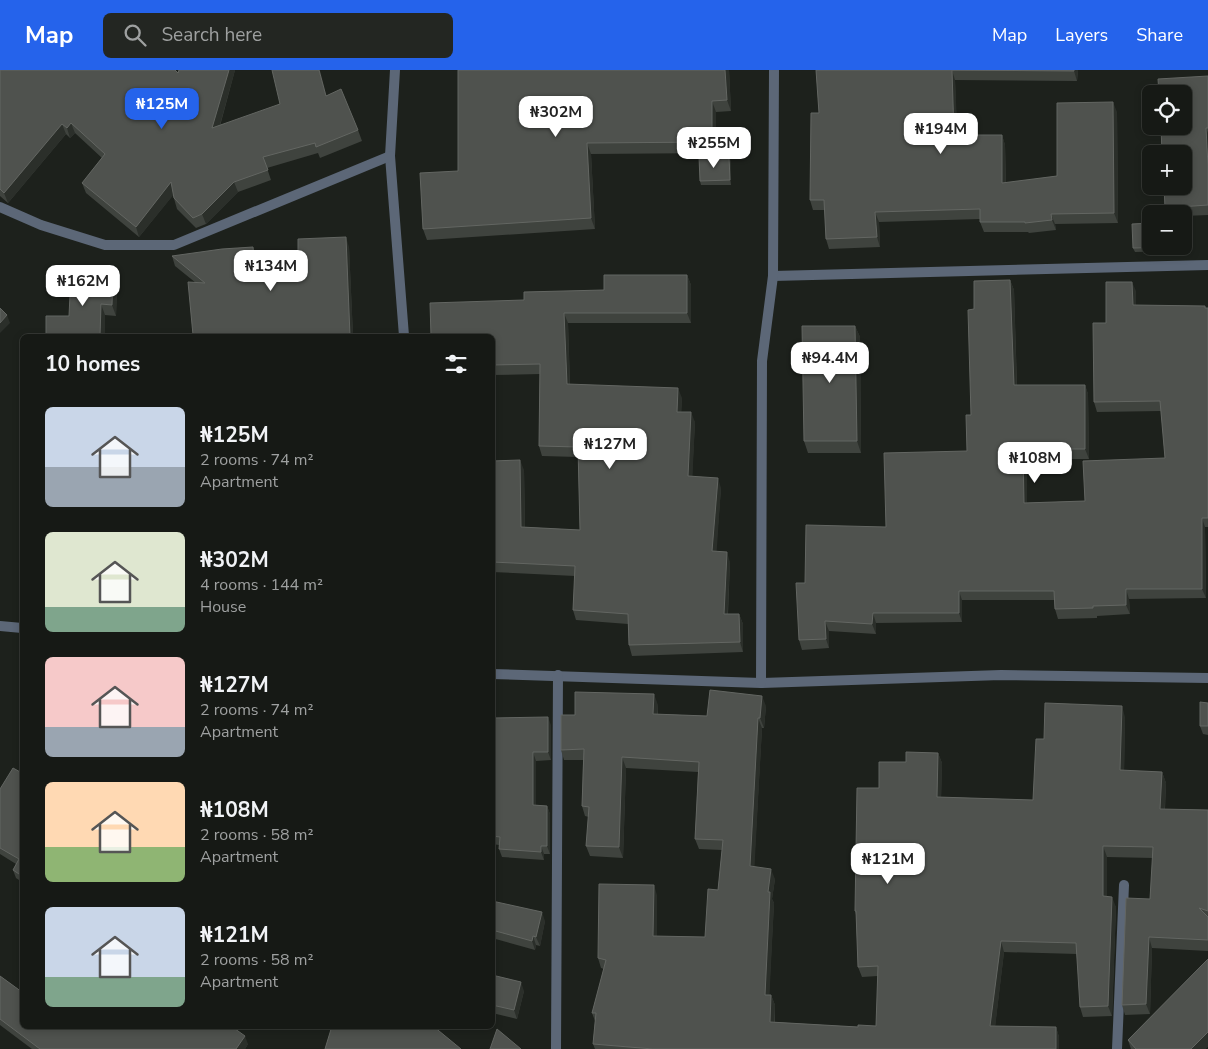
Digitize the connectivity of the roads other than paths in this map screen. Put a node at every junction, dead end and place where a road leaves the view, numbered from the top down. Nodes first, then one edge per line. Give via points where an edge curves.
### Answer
1 (394, 70) edge
2 (774, 70) edge
3 (390, 156) junction
4 (0, 208) edge
5 (1208, 265) edge
6 (773, 276) junction
7 (404, 334) edge
8 (0, 626) edge
9 (20, 628) edge
10 (495, 674) edge
11 (558, 675) junction
12 (1208, 678) edge
13 (761, 683) junction
14 (1124, 885) dead end
15 (556, 1049) edge
16 (1117, 1049) edge

1 - 3 street
2 - 6 street
3 - 4 street via 174,245 105,245
3 - 7 street
5 - 6 street
6 - 13 street via 762,361
8 - 9 street
10 - 11 street
11 - 13 street
11 - 15 street
12 - 13 street via 1001,675
14 - 16 street

